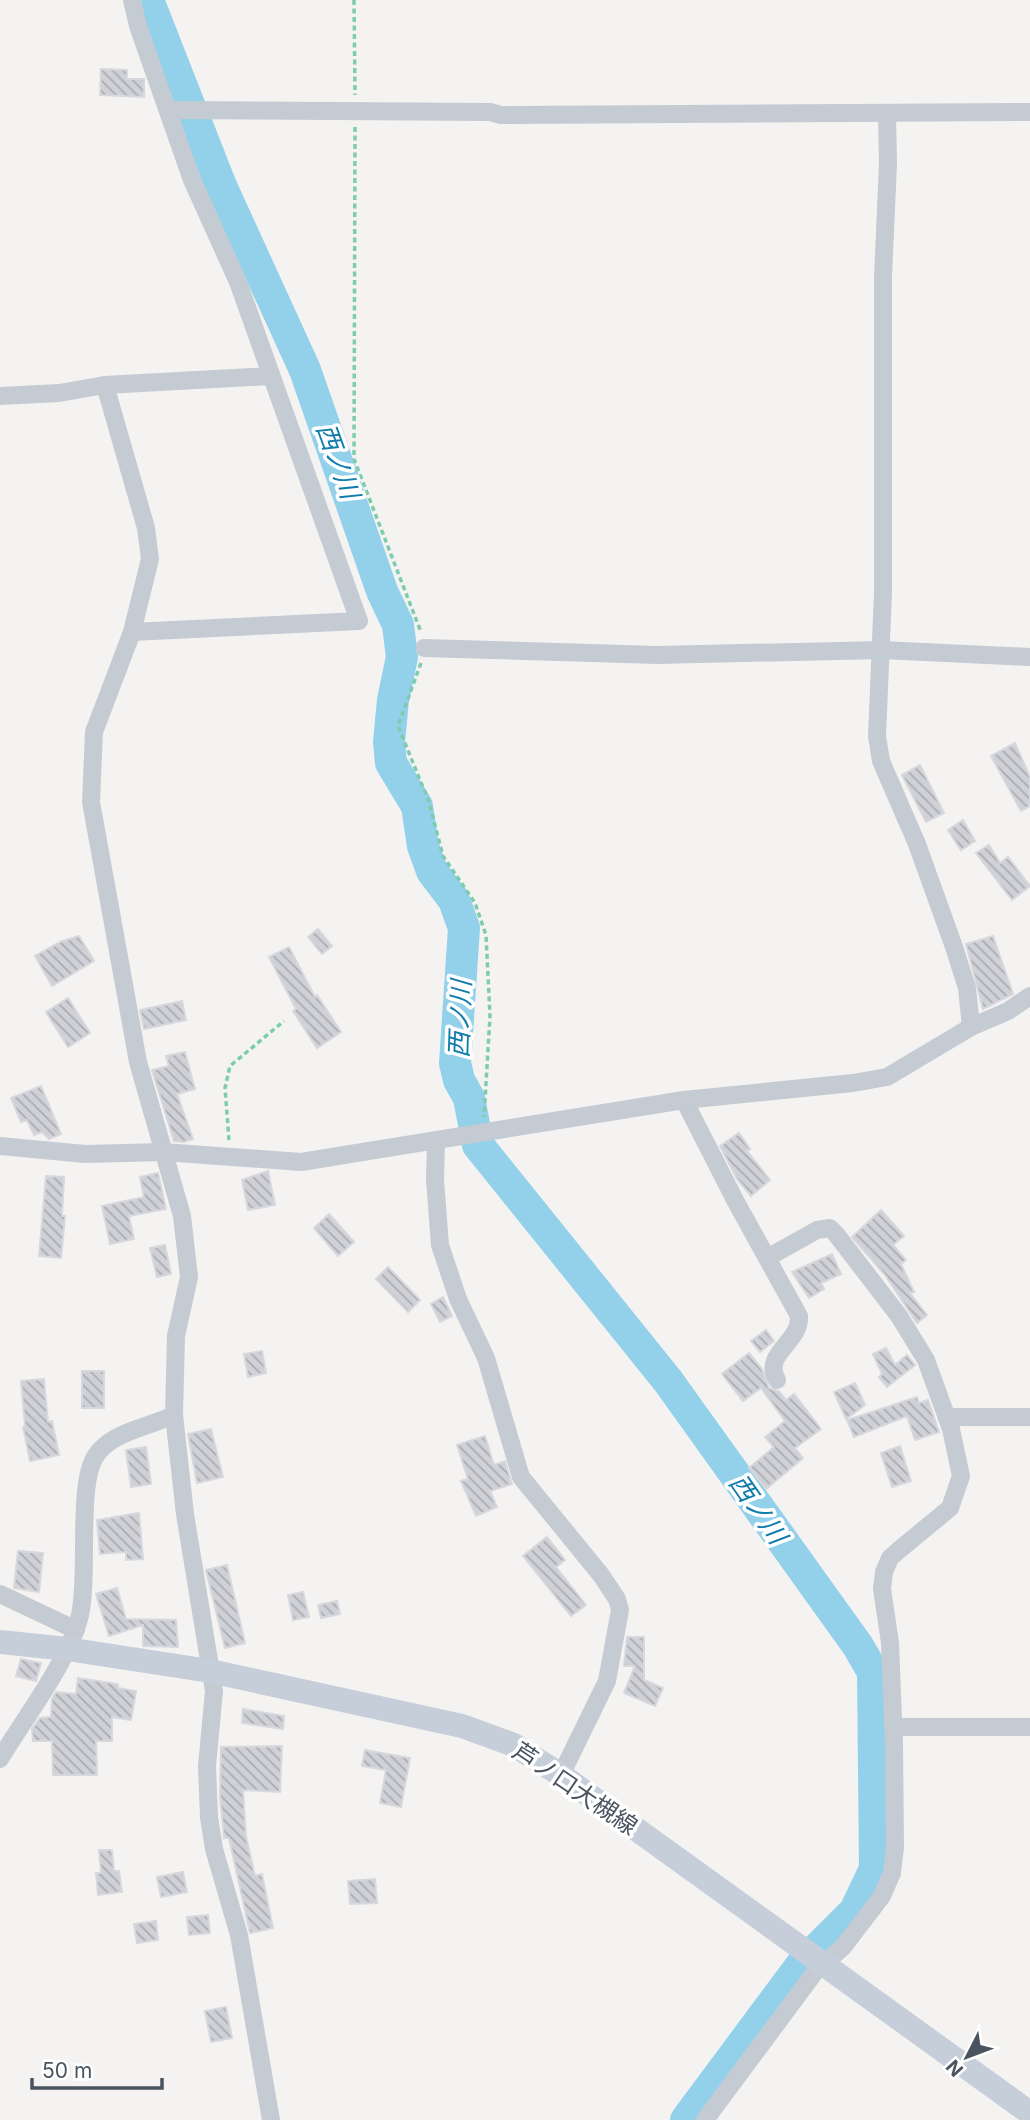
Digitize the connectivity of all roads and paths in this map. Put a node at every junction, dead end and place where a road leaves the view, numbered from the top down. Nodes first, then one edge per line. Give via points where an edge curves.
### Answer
1 (132, 0) edge
2 (354, 0) edge
3 (355, 109) junction
4 (170, 110) junction
5 (1030, 112) edge
6 (887, 113) junction
7 (271, 376) junction
8 (105, 385) junction
9 (0, 396) edge
10 (132, 632) junction
11 (424, 648) junction
12 (882, 650) junction
13 (1030, 657) edge
14 (1030, 996) edge
15 (284, 1021) dead end
16 (971, 1027) junction
17 (684, 1100) junction
18 (475, 1135) junction
19 (436, 1142) junction
20 (0, 1146) edge
21 (163, 1152) junction
22 (231, 1156) junction
23 (767, 1258) junction
24 (777, 1380) dead end
25 (174, 1415) junction
26 (947, 1417) junction
27 (1030, 1417) edge
28 (0, 1594) edge
29 (71, 1639) junction
30 (0, 1642) edge
31 (210, 1671) junction
32 (892, 1727) junction
33 (1030, 1727) edge
34 (0, 1759) edge
35 (561, 1775) junction
36 (822, 1965) junction
37 (1030, 2113) edge
38 (271, 2120) edge
39 (705, 2120) edge

1 - 4 street
2 - 3 path
3 - 4 street
3 - 6 street via 501,115
3 - 11 path via 354,460 408,594
4 - 7 street via 192,180 239,282
5 - 6 street
6 - 12 street
7 - 8 street
7 - 10 street via 359,621
8 - 9 street
8 - 10 street via 148,544 148,575
10 - 21 street via 94,732 90,802 126,1003
11 - 12 street via 657,655
11 - 18 path via 398,726 429,802 443,856 475,903 486,936 491,1016
12 - 13 street
12 - 16 street via 877,736 881,761 936,892 967,988
14 - 16 street via 1009,1011
15 - 22 path via 230,1066 225,1088
16 - 17 street via 887,1077
17 - 18 street
17 - 23 street
18 - 19 street
19 - 22 street via 300,1162
19 - 35 street via 440,1245 458,1299 486,1358 521,1477 601,1575 620,1610 607,1681
20 - 21 street via 85,1154
21 - 22 street
21 - 25 street via 182,1216 189,1277 176,1336
23 - 24 street via 797,1310 800,1324 772,1360
23 - 26 street via 817,1230 831,1228 915,1339
25 - 29 street via 111,1440 92,1462 86,1486 84,1596
25 - 31 street
26 - 27 street
26 - 32 street via 958,1453 958,1490 950,1508 890,1558 884,1572
28 - 29 street
29 - 30 main road, 芦ノ口大槻線
29 - 31 main road, 芦ノ口大槻線
29 - 34 street
31 - 35 main road, 芦ノ口大槻線 via 488,1733
31 - 38 street via 214,1691 207,1766 209,1817 239,1935
32 - 33 street
32 - 36 street via 892,1873 882,1896 843,1947
35 - 36 main road, 芦ノ口大槻線
36 - 37 main road, 芦ノ口大槻線
36 - 39 street

